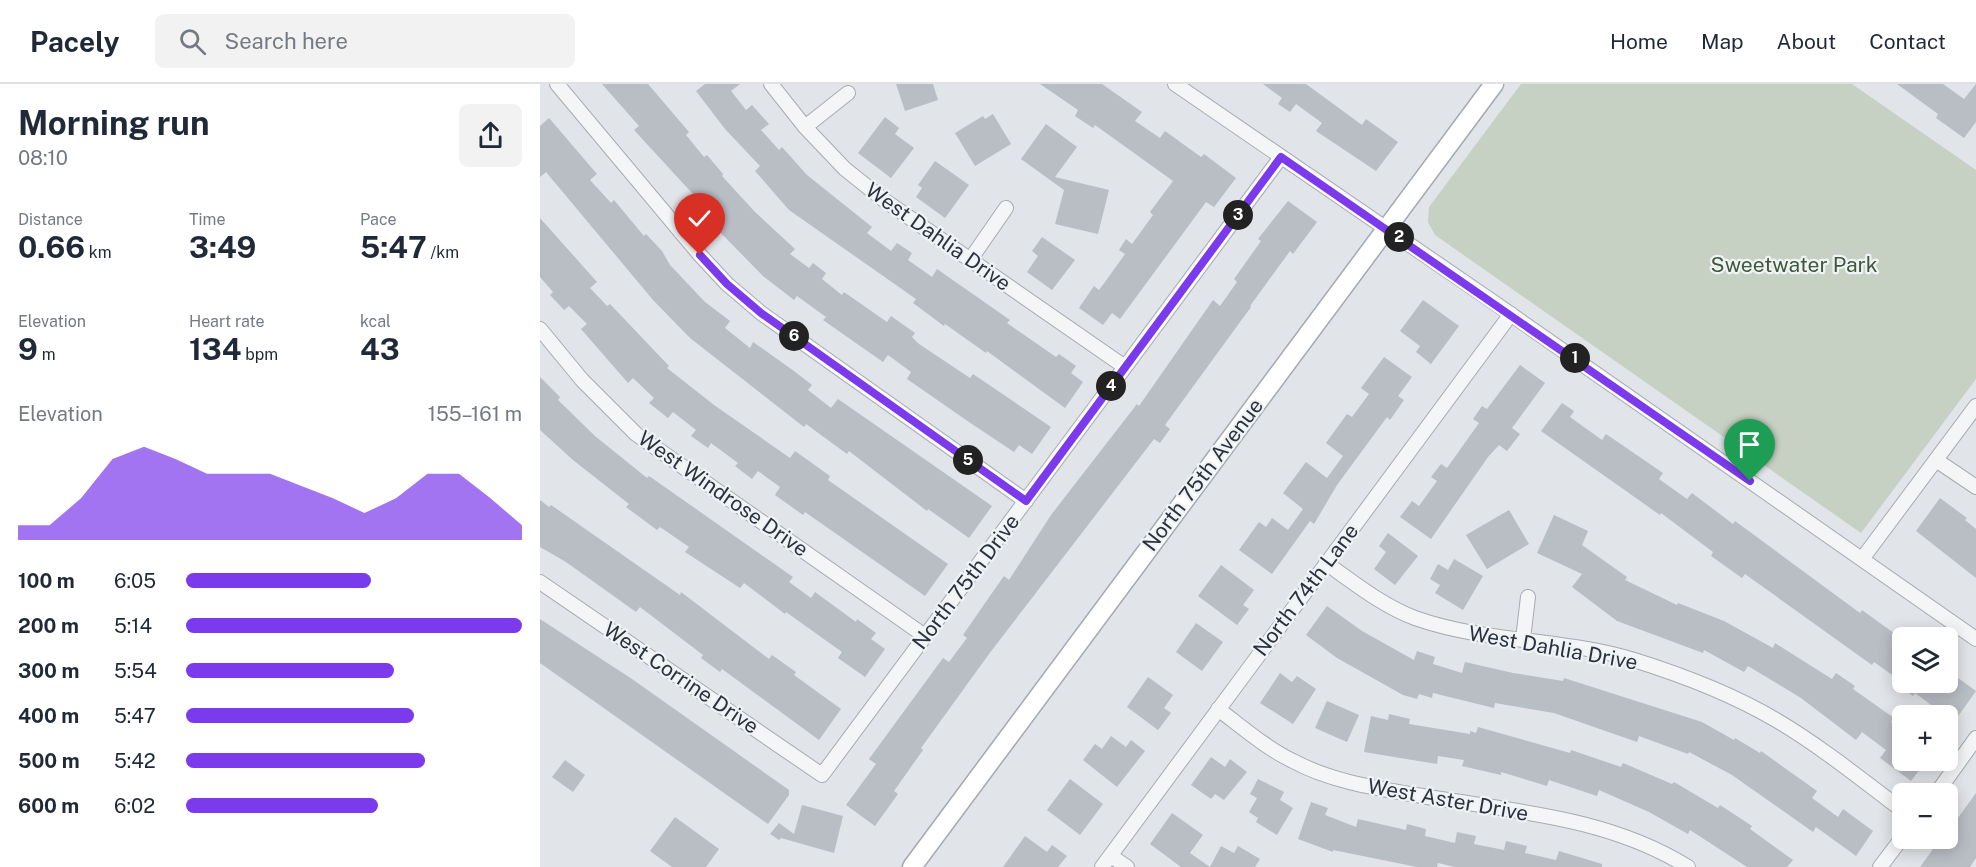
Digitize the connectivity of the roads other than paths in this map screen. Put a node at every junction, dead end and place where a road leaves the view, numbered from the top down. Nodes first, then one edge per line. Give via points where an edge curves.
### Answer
1 (557, 84) edge
2 (771, 84) edge
3 (1175, 84) edge
4 (1494, 84) edge
5 (848, 93) dead end
6 (805, 127) junction
7 (1281, 157) junction
8 (1006, 208) dead end
9 (1386, 229) junction
10 (970, 260) junction
11 (1511, 314) junction
12 (540, 329) edge
13 (1125, 367) junction
14 (1976, 406) edge
15 (1936, 459) junction
16 (1976, 487) edge
17 (1026, 501) junction
18 (1862, 559) junction
19 (1326, 563) junction
20 (540, 582) edge
21 (1528, 597) dead end
22 (926, 636) junction
23 (1523, 639) junction
24 (1976, 639) edge
25 (1218, 709) junction
26 (1976, 738) edge
27 (822, 775) joint
28 (1944, 783) edge
29 (1892, 803) edge
30 (1894, 849) edge
31 (1106, 861) edge
32 (912, 867) edge
33 (1127, 867) edge
34 (1688, 867) edge
35 (1880, 867) edge

1 - 17 street via 727,284 761,313
2 - 6 street, West Dahlia Drive
3 - 7 street
4 - 9 main road, North 75th Avenue
5 - 6 street
6 - 10 street, West Dahlia Drive via 868,188
7 - 9 street
7 - 13 street, North 75th Drive
8 - 10 street
9 - 11 street
9 - 32 main road, North 75th Avenue
10 - 13 street, West Dahlia Drive
11 - 18 street
11 - 19 street, North 74th Lane
12 - 22 street, West Windrose Drive via 582,380 636,434
13 - 17 street, North 75th Drive
14 - 15 street
15 - 16 street
15 - 18 street
17 - 22 street, North 75th Drive
18 - 24 street
19 - 23 street, West Dahlia Drive via 1369,594 1413,618 1454,630
19 - 25 street, North 74th Lane
20 - 27 street, West Corrine Drive
21 - 23 street
22 - 27 street, North 75th Drive
23 - 29 street, West Dahlia Drive via 1631,659 1719,691 1775,720
25 - 31 street, North 74th Lane
25 - 34 street, West Aster Drive via 1293,762 1335,777 1377,789 1581,823 1642,842
26 - 28 street
30 - 35 street
31 - 33 street

